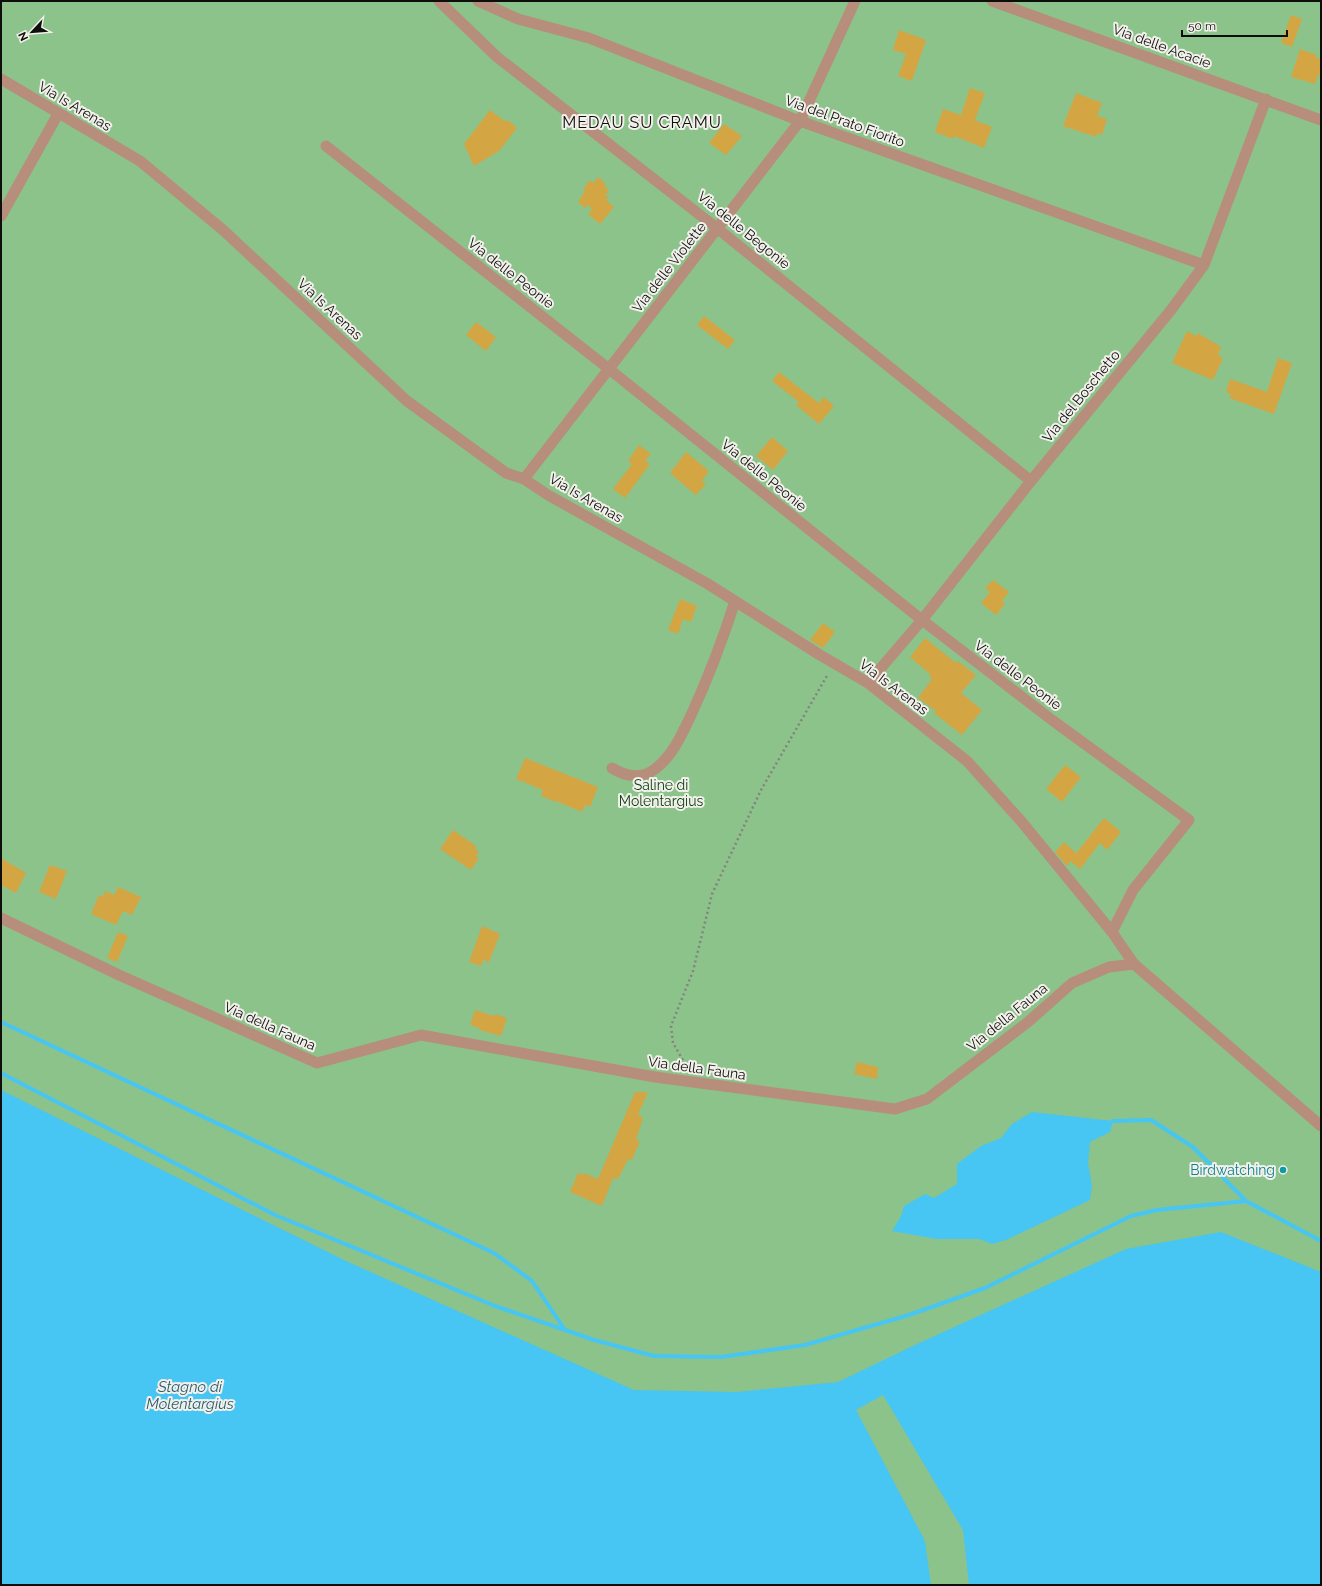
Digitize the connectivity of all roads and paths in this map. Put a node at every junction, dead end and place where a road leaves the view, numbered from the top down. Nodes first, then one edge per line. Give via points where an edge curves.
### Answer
1 (439, 1) edge
2 (478, 1) edge
3 (855, 1) edge
4 (992, 1) edge
5 (2, 83) edge
6 (1266, 99) junction
7 (58, 114) junction
8 (1321, 120) edge
9 (800, 121) junction
10 (326, 146) dead end
11 (1, 216) edge
12 (718, 229) junction
13 (1204, 266) junction
14 (609, 369) junction
15 (524, 479) junction
16 (1031, 481) junction
17 (735, 601) junction
18 (922, 620) junction
19 (834, 663) junction
20 (868, 683) junction
21 (612, 768) dead end
22 (1, 918) edge
23 (1112, 932) junction
24 (1134, 964) junction
25 (685, 1081) junction
26 (1321, 1126) edge

1 - 12 street, Via delle Begonie via 497,57
2 - 9 street, Via del Prato Fiorito via 518,19 588,38
3 - 9 street, Via delle Violette
4 - 6 street, Via delle Acacie
5 - 7 street, Via Is Arenas
6 - 8 street, Via delle Acacie
6 - 13 street, Via del Boschetto
7 - 11 street
7 - 15 street, Via Is Arenas via 140,161 223,230 407,401 506,473
9 - 12 street, Via delle Violette
9 - 13 street, Via del Prato Fiorito
10 - 14 street, Via delle Peonie
12 - 14 street, Via delle Violette
12 - 16 street, Via delle Begonie
13 - 16 street, Via del Boschetto
14 - 15 street, Via delle Violette
14 - 18 street, Via delle Peonie
15 - 17 street, Via Is Arenas
16 - 18 street, Via del Boschetto
17 - 19 street, Via Is Arenas
17 - 21 street via 723,640 701,693 669,754 655,769 639,776 622,774
18 - 20 street, Via del Boschetto
18 - 23 street, Via delle Peonie via 1052,720 1189,820 1133,890
19 - 20 street, Via Is Arenas
19 - 25 path via 761,790 712,894 693,971 671,1026 673,1043 687,1067
20 - 23 street, Via Is Arenas via 967,761 1021,821
22 - 25 street, Via della Fauna via 119,975 317,1063 421,1035
23 - 24 street, Via Is Arenas
24 - 25 street, Via della Fauna via 1109,967 1072,983 1028,1022 926,1099 896,1109
24 - 26 street

